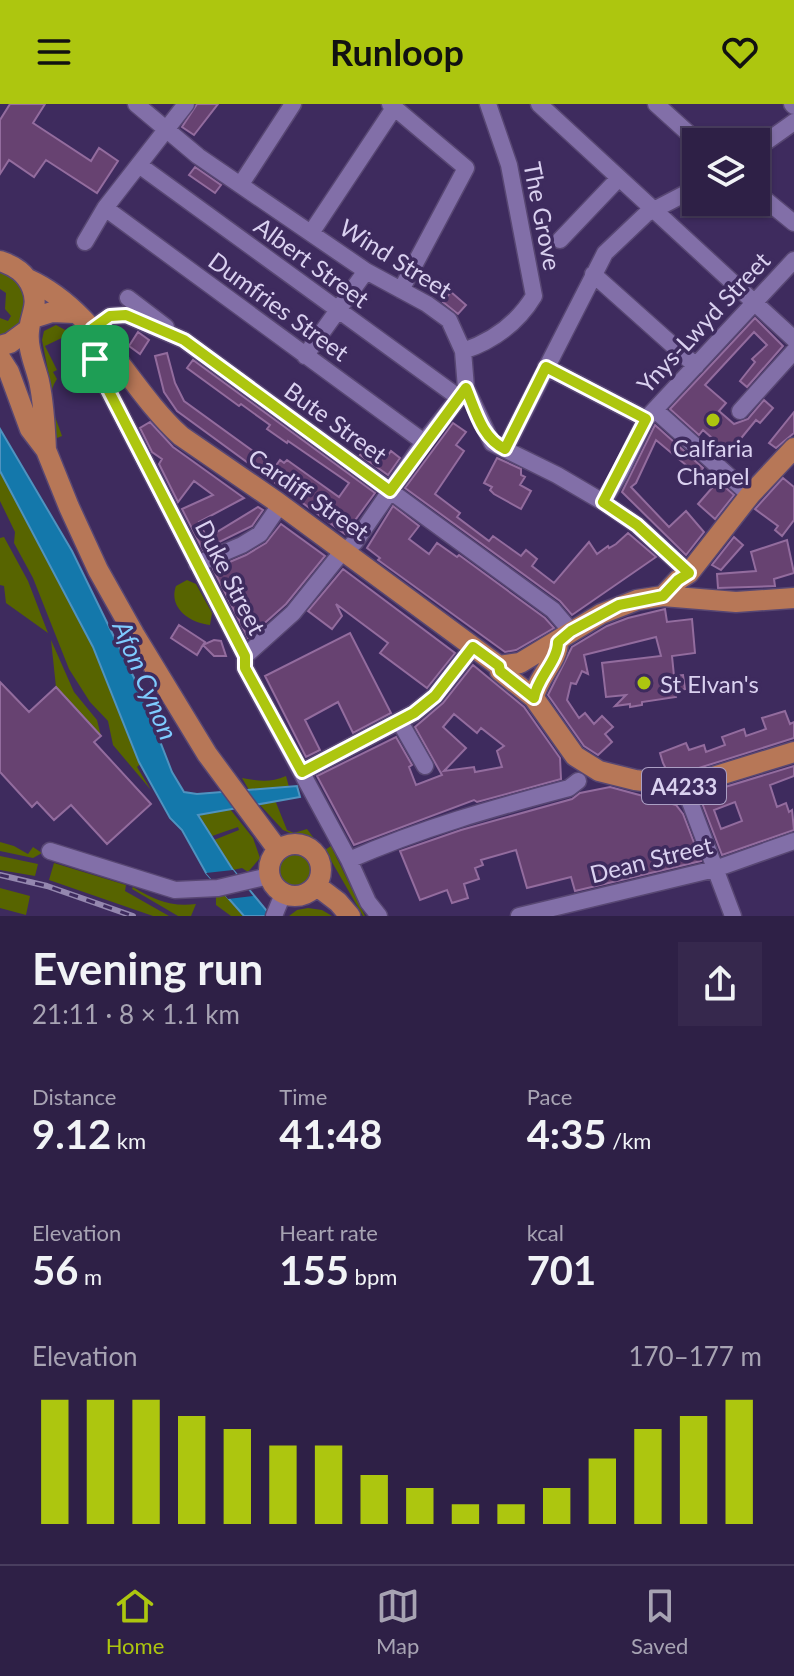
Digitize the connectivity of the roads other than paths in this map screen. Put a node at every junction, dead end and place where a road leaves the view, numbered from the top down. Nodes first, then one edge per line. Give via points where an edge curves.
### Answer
1 (136, 104) edge
2 (186, 104) edge
3 (293, 104) edge
4 (488, 104) edge
5 (539, 104) edge
6 (656, 104) edge
7 (392, 106) edge
8 (794, 122) edge
9 (683, 128) edge
10 (166, 129) junction
11 (770, 139) edge
12 (139, 165) junction
13 (619, 178) junction
14 (241, 184) junction
15 (682, 196) edge
16 (770, 203) edge
17 (105, 208) junction
18 (656, 211) junction
19 (794, 223) edge
20 (311, 233) junction
21 (560, 240) dead end
22 (85, 242) dead end
23 (4, 259) edge
24 (794, 260) edge
25 (366, 271) junction
26 (593, 274) junction
27 (28, 279) junction
28 (401, 290) junction
29 (128, 298) dead end
30 (756, 302) junction
31 (337, 310) junction
32 (74, 313) junction
33 (31, 323) junction
34 (99, 336) junction
35 (794, 339) edge
36 (184, 340) junction
37 (0, 346) edge
38 (463, 351) junction
39 (794, 351) edge
40 (305, 356) junction
41 (0, 358) edge
42 (696, 366) junction
43 (546, 367) junction
44 (462, 393) junction
45 (740, 411) dead end
46 (650, 414) junction
47 (424, 442) junction
48 (794, 448) edge
49 (505, 449) junction
50 (46, 450) junction
51 (390, 491) junction
52 (750, 495) junction
53 (603, 502) junction
54 (280, 505) junction
55 (345, 551) junction
56 (197, 564) junction
57 (689, 573) junction
58 (663, 596) junction
59 (794, 598) edge
60 (698, 599) junction
61 (565, 636) junction
62 (473, 647) junction
63 (245, 656) junction
64 (499, 666) junction
65 (534, 698) junction
66 (400, 722) junction
67 (794, 752) edge
68 (425, 766) dead end
69 (302, 772) junction
70 (578, 781) dead end
71 (684, 786) junction
72 (794, 841) edge
73 (278, 850) junction
74 (50, 851) dead end
75 (349, 860) junction
76 (715, 869) junction
77 (269, 876) junction
78 (317, 886) junction
79 (283, 894) junction
80 (274, 916) edge
81 (350, 916) edge
82 (379, 916) edge
83 (519, 916) edge
84 (733, 916) edge

1 - 10 street, Wind Street
2 - 10 street
3 - 14 street
4 - 38 street, The Grove via 509,165 534,296 501,334
5 - 13 street
6 - 9 street
7 - 20 street
7 - 28 street via 466,168
8 - 11 street
10 - 12 street
10 - 14 street, Wind Street
12 - 17 street
12 - 31 street, Albert Street
13 - 18 street
13 - 21 street
14 - 20 street, Wind Street
15 - 18 street
16 - 19 street
17 - 22 street
17 - 40 street, Dumfries Street
18 - 26 street via 646,214 605,253
18 - 30 street
20 - 25 street, Wind Street
23 - 27 main road, Cardiff Street
24 - 30 street, Ynys-Lwyd Street
25 - 28 street, Wind Street
25 - 31 street
26 - 42 street
26 - 43 street
27 - 32 main road, Cardiff Street via 69,303
27 - 33 main road via 34,292
28 - 38 street, Wind Street via 449,320
29 - 36 street, Bute Street
30 - 35 street
30 - 42 street, Ynys-Lwyd Street
31 - 40 street
31 - 44 street, Albert Street
32 - 33 main road via 52,312
32 - 34 main road, Cardiff Street
33 - 37 main road via 20,337
33 - 50 main road
34 - 36 street, Bute Street via 110,316 126,315
34 - 54 main road, Cardiff Street via 168,424
34 - 56 street, Duke Street via 98,370
36 - 51 street, Bute Street
38 - 44 street, Wind Street
39 - 45 street
40 - 47 street, Dumfries Street
41 - 50 main road via 30,429
42 - 46 street, Ynys-Lwyd Street
43 - 46 street
43 - 49 street
44 - 47 street
44 - 49 street, Wind Street via 492,443
46 - 52 street
46 - 53 street, Ynys-Lwyd Street
47 - 51 street
48 - 52 main road
49 - 53 street, Wind Street
50 - 73 main road via 98,570 207,754
51 - 55 street
51 - 61 street, Bute Street via 553,610
52 - 57 main road
53 - 57 street, Wind Street
54 - 55 main road, Cardiff Street
54 - 56 street via 260,534
55 - 62 main road, Cardiff Street
55 - 63 street via 293,613
56 - 63 street, Duke Street
57 - 58 main road
57 - 60 main road
58 - 60 main road
58 - 61 main road via 619,605
59 - 60 main road
61 - 64 main road via 520,663
61 - 65 main road via 535,687
62 - 64 main road, Cardiff Street
62 - 66 street via 435,696
63 - 69 street, Duke Street via 245,668
64 - 65 main road, Cardiff Street
65 - 71 main road, A4233 via 575,756 588,765 652,784
66 - 68 street
66 - 69 street
67 - 71 main road, A4233
69 - 75 street, Duke Street
70 - 75 street
71 - 76 street
72 - 76 street, Dean Street
73 - 77 main road
73 - 78 main road via 302,844 317,854 322,870
74 - 77 street via 175,890 218,888
75 - 82 street, Duke Street
76 - 83 street, Dean Street
76 - 84 street
77 - 79 main road
78 - 79 main road via 305,895
78 - 81 main road
79 - 80 street

